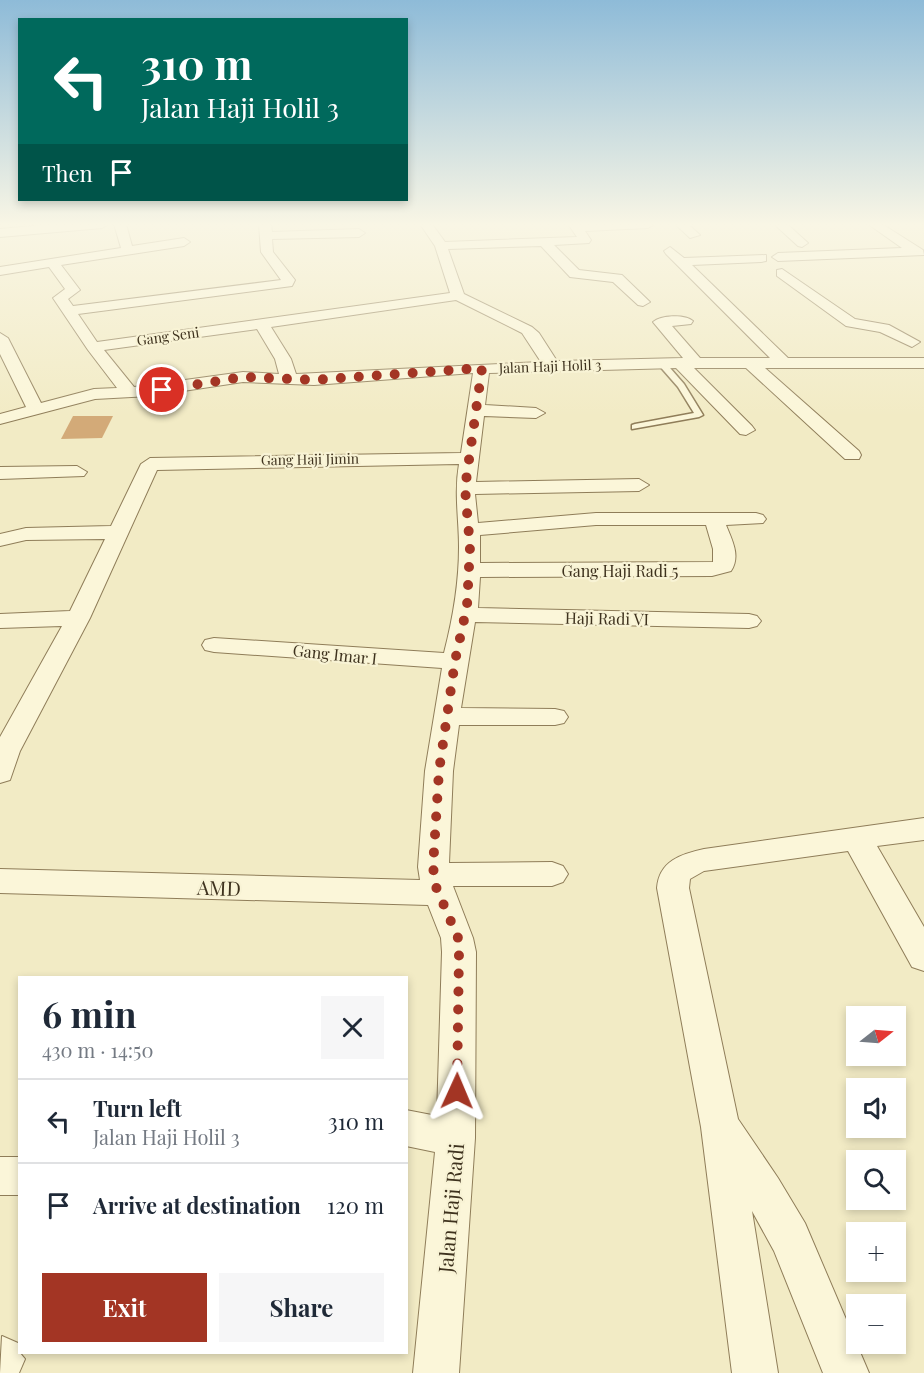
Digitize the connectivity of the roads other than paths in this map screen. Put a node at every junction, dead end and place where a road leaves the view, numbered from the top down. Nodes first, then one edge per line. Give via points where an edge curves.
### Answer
1 (72, 288) edge
2 (237, 288) edge
3 (455, 288) edge
4 (628, 288) edge
5 (708, 288) edge
6 (803, 288) edge
7 (458, 296) junction
8 (644, 302) dead end
9 (70, 311) junction
10 (686, 321) dead end
11 (261, 323) junction
12 (0, 338) edge
13 (918, 341) edge
14 (93, 347) junction
15 (782, 361) junction
16 (662, 363) junction
17 (688, 363) junction
18 (923, 363) edge
19 (751, 364) junction
20 (552, 366) junction
21 (482, 368) junction
22 (289, 380) junction
23 (129, 392) junction
24 (35, 408) junction
25 (477, 410) junction
26 (536, 413) dead end
27 (0, 419) edge
28 (635, 427) dead end
29 (746, 430) dead end
30 (852, 455) dead end
31 (471, 458) junction
32 (77, 472) dead end
33 (0, 473) edge
34 (639, 485) dead end
35 (465, 488) junction
36 (756, 519) dead end
37 (714, 520) junction
38 (468, 530) junction
39 (117, 532) junction
40 (0, 540) edge
41 (469, 570) junction
42 (466, 615) junction
43 (78, 618) junction
44 (0, 621) edge
45 (749, 621) dead end
46 (214, 645) dead end
47 (455, 661) junction
48 (448, 716) junction
49 (555, 717) dead end
50 (0, 773) edge
51 (924, 829) edge
52 (857, 839) junction
53 (552, 874) dead end
54 (0, 881) edge
55 (436, 884) junction
56 (924, 957) edge
57 (720, 1127) junction
58 (408, 1128) edge
59 (456, 1138) junction
60 (0, 1176) edge
61 (18, 1176) edge
62 (436, 1373) edge
63 (755, 1373) edge
64 (846, 1373) edge

1 - 9 street via 60,298
2 - 9 street
3 - 7 street
4 - 8 street
5 - 15 street
6 - 13 street via 851,323 893,331
7 - 11 street, Gang Seni
7 - 20 street via 527,330
9 - 14 street
10 - 17 street via 660,322
11 - 14 street, Gang Seni
11 - 22 street via 283,359
12 - 24 street
13 - 18 street
14 - 23 street
15 - 18 street, Jalan Haji Holil 3 via 846,366
15 - 19 street, Jalan Haji Holil 3
16 - 17 street, Jalan Haji Holil 3
16 - 20 street, Jalan Haji Holil 3
16 - 28 lane via 699,416
17 - 19 street, Jalan Haji Holil 3
17 - 29 street
19 - 30 street
20 - 21 street, Jalan Haji Holil 3
21 - 22 street, Jalan Haji Holil 3
21 - 25 street, Jalan Haji Radi
22 - 23 street, Jalan Haji Holil 3 via 243,377
23 - 24 street, Jalan Haji Holil 3 via 94,394
24 - 27 street, Jalan Haji Holil 3
25 - 26 street
25 - 31 street, Jalan Haji Radi
31 - 35 street, Jalan Haji Radi
31 - 39 street, Gang Haji Jimin via 150,464
32 - 33 street
34 - 35 street
35 - 38 street, Jalan Haji Radi
36 - 37 street
37 - 38 street via 596,519
37 - 41 street, Gang Haji Radi 5 via 725,562 712,569
38 - 41 street, Jalan Haji Radi
39 - 40 street via 26,534
39 - 43 street
41 - 42 street, Jalan Haji Radi
42 - 45 street, Haji Radi VI
42 - 47 street, Jalan Haji Radi
43 - 44 street
43 - 50 street via 6,751
46 - 47 street, Gang Imar I
47 - 48 street, Jalan Haji Radi
48 - 49 street
48 - 55 street, Jalan Haji Radi via 439,771
51 - 52 street
52 - 56 street
52 - 57 street via 704,860 690,863 674,875 673,888
53 - 55 street, AMD
54 - 55 street, AMD
55 - 59 street, Jalan Haji Radi via 458,938
57 - 63 street
57 - 64 street via 790,1238
58 - 59 street
59 - 62 street, Jalan Haji Radi
60 - 61 street

